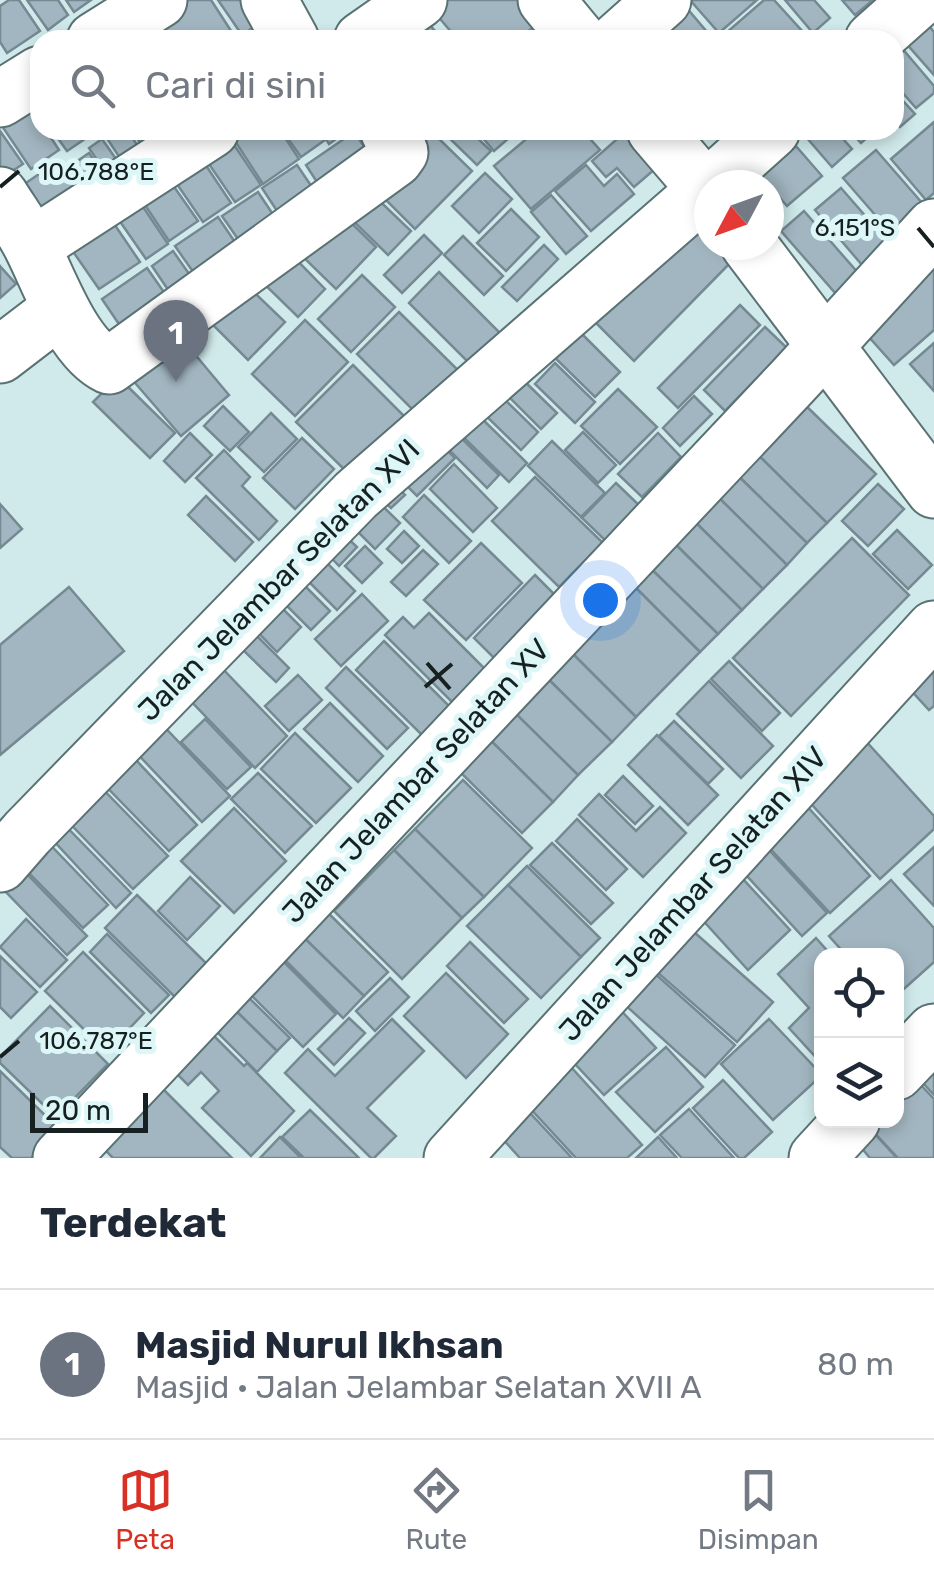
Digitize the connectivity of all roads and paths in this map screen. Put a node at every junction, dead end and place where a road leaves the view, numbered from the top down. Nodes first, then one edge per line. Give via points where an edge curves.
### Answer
1 (159, 0) edge
2 (269, 0) edge
3 (419, 0) edge
4 (546, 0) edge
5 (663, 0) edge
6 (918, 0) edge
7 (110, 30) edge
8 (286, 30) edge
9 (376, 30) edge
10 (570, 30) edge
11 (629, 30) edge
12 (884, 30) edge
13 (30, 80) edge
14 (0, 99) edge
15 (196, 140) edge
16 (393, 140) edge
17 (664, 140) edge
18 (761, 140) edge
19 (729, 170) edge
20 (694, 172) edge
21 (0, 195) edge
22 (694, 201) edge
23 (934, 226) edge
24 (32, 246) junction
25 (761, 260) edge
26 (60, 309) junction
27 (826, 344) junction
28 (0, 356) edge
29 (934, 490) edge
30 (934, 630) edge
31 (9, 843) edge
32 (934, 1032) edge
33 (904, 1064) edge
34 (845, 1128) edge
35 (61, 1158) edge
36 (452, 1158) edge
37 (817, 1158) edge

1 - 7 street
2 - 8 street
3 - 9 street
4 - 10 street
5 - 11 street
6 - 12 street
13 - 14 street
15 - 24 street
16 - 26 street via 400,152 395,159 117,362 97,360
17 - 20 street
18 - 19 street, Jalan Jelambar Selatan XVI
21 - 24 street
22 - 31 street, Jalan Jelambar Selatan XVI via 356,495
23 - 27 street, Jalan Jelambar Selatan XV
24 - 26 street
25 - 27 street
26 - 28 street
27 - 29 street
27 - 35 street, Jalan Jelambar Selatan XV
30 - 36 street, Jalan Jelambar Selatan XIV
32 - 33 street
34 - 37 street

